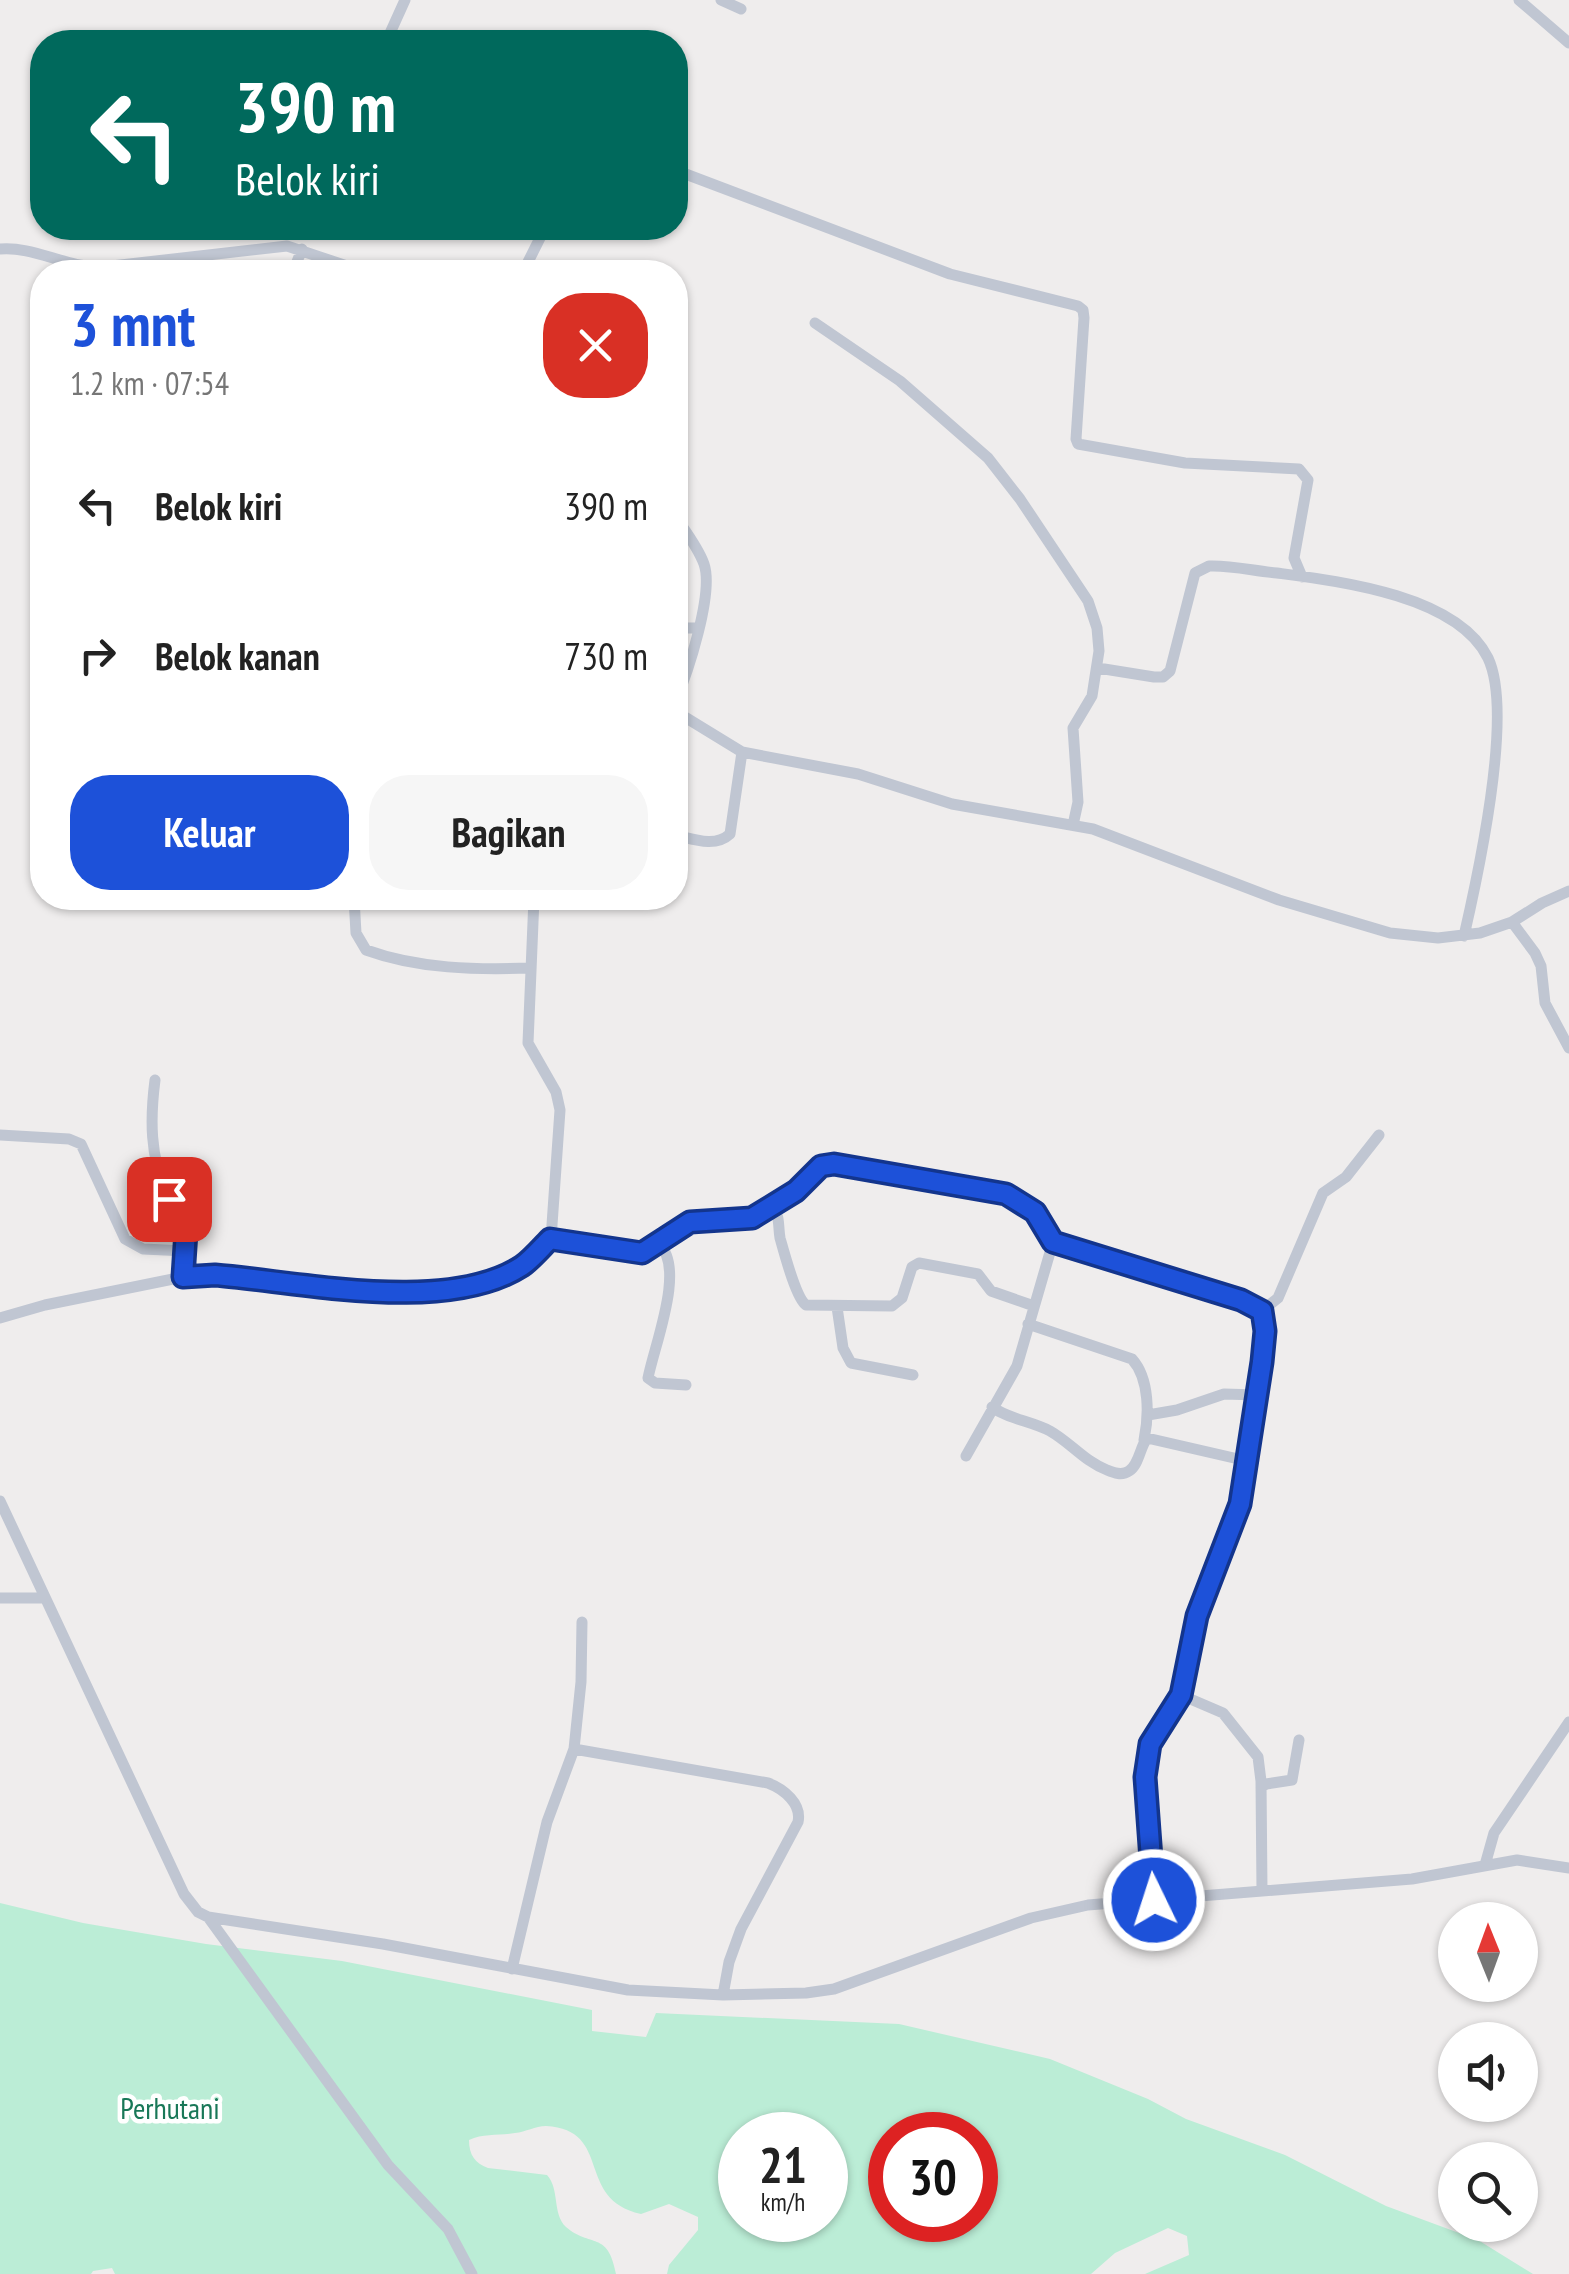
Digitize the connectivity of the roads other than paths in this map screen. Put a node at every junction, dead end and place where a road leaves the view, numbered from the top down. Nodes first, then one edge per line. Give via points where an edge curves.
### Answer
1 (405, 0) edge
2 (721, 0) edge
3 (1519, 0) edge
4 (740, 8) dead end
5 (391, 30) edge
6 (1569, 42) edge
7 (688, 175) edge
8 (0, 249) edge
9 (302, 249) junction
10 (54, 260) edge
11 (155, 260) edge
12 (298, 260) edge
13 (332, 260) edge
14 (815, 323) dead end
15 (688, 538) edge
16 (1302, 576) junction
17 (688, 628) edge
18 (700, 628) junction
19 (688, 664) edge
20 (1098, 668) junction
21 (688, 720) edge
22 (742, 752) junction
23 (1073, 825) junction
24 (688, 837) edge
25 (1569, 891) edge
26 (355, 910) edge
27 (534, 910) edge
28 (1512, 922) junction
29 (1464, 936) junction
30 (531, 968) junction
31 (1569, 1048) edge
32 (156, 1080) dead end
33 (0, 1135) edge
34 (1379, 1135) dead end
35 (773, 1207) junction
36 (550, 1239) junction
37 (1053, 1242) junction
38 (659, 1244) junction
39 (186, 1252) junction
40 (183, 1277) junction
41 (1034, 1306) junction
42 (837, 1307) junction
43 (1262, 1311) junction
44 (0, 1318) edge
45 (1028, 1324) junction
46 (913, 1375) dead end
47 (686, 1385) dead end
48 (1258, 1394) junction
49 (992, 1406) junction
50 (1148, 1415) junction
51 (1144, 1440) junction
52 (966, 1456) dead end
53 (1247, 1461) junction
54 (0, 1501) edge
55 (0, 1598) edge
56 (45, 1598) junction
57 (582, 1622) dead end
58 (1181, 1695) junction
59 (1569, 1722) edge
60 (1299, 1740) dead end
61 (574, 1748) junction
62 (1261, 1788) junction
63 (1485, 1865) junction
64 (1569, 1868) edge
65 (1262, 1890) junction
66 (1154, 1900) junction
67 (208, 1917) junction
68 (512, 1969) junction
69 (723, 1995) junction
70 (472, 2274) edge

1 - 5 street
2 - 4 street
3 - 6 street
7 - 16 street via 950,274 1078,306 1084,318 1078,444 1185,463 1300,469 1308,480 1294,558
8 - 10 street
9 - 11 street via 272,246
9 - 12 street
9 - 13 street
14 - 20 street via 900,381 988,458 1088,601 1098,628
15 - 18 street via 705,567
16 - 20 street via 1198,570 1170,670 1154,677
16 - 29 street via 1378,590 1429,610 1472,637 1488,659 1497,746
17 - 18 street
18 - 19 street
20 - 23 street via 1092,696 1073,728
21 - 22 street
22 - 23 street via 858,774 952,804
22 - 24 street via 730,834 720,842
23 - 29 street via 1356,925 1418,937
25 - 28 street
26 - 30 street via 356,934 366,950 480,970
27 - 30 street
28 - 29 street
28 - 31 street via 1541,966 1547,1010
30 - 36 street via 528,1042 560,1110
32 - 39 street via 152,1142 166,1194 187,1216
33 - 39 street via 81,1144 125,1239 143,1249
34 - 43 street via 1324,1193 1278,1298
35 - 37 street via 821,1166 834,1164 1006,1194 1035,1212
35 - 38 street via 746,1220 690,1222
35 - 42 street via 800,1302
36 - 38 street via 636,1254
36 - 40 street via 507,1273 436,1292
37 - 41 street
37 - 43 street
38 - 47 street via 670,1277 648,1378
39 - 40 street
40 - 44 street
41 - 42 street via 991,1291 978,1274 920,1263 912,1266 898,1304
41 - 45 street
42 - 46 street via 851,1363
43 - 48 street
45 - 49 street via 1017,1366
45 - 50 street via 1132,1359
48 - 50 street via 1224,1394
48 - 53 street
49 - 51 street via 1050,1431 1112,1473 1132,1470
49 - 52 street
50 - 51 street
51 - 53 street
53 - 58 street via 1240,1504 1197,1616
54 - 56 street
55 - 56 street
56 - 67 street via 184,1894
57 - 61 street
58 - 62 street via 1227,1718 1258,1756
58 - 66 street via 1147,1759
59 - 63 street via 1494,1833
60 - 62 street via 1292,1780
61 - 68 street via 547,1822
61 - 69 street via 768,1782 796,1806 798,1822 741,1929
62 - 65 street
63 - 64 street via 1517,1860
63 - 65 street via 1412,1879
65 - 66 street
66 - 69 street via 1088,1904 1031,1918 820,1992
67 - 68 street
67 - 70 street via 372,2144 448,2229
68 - 69 street via 628,1990

